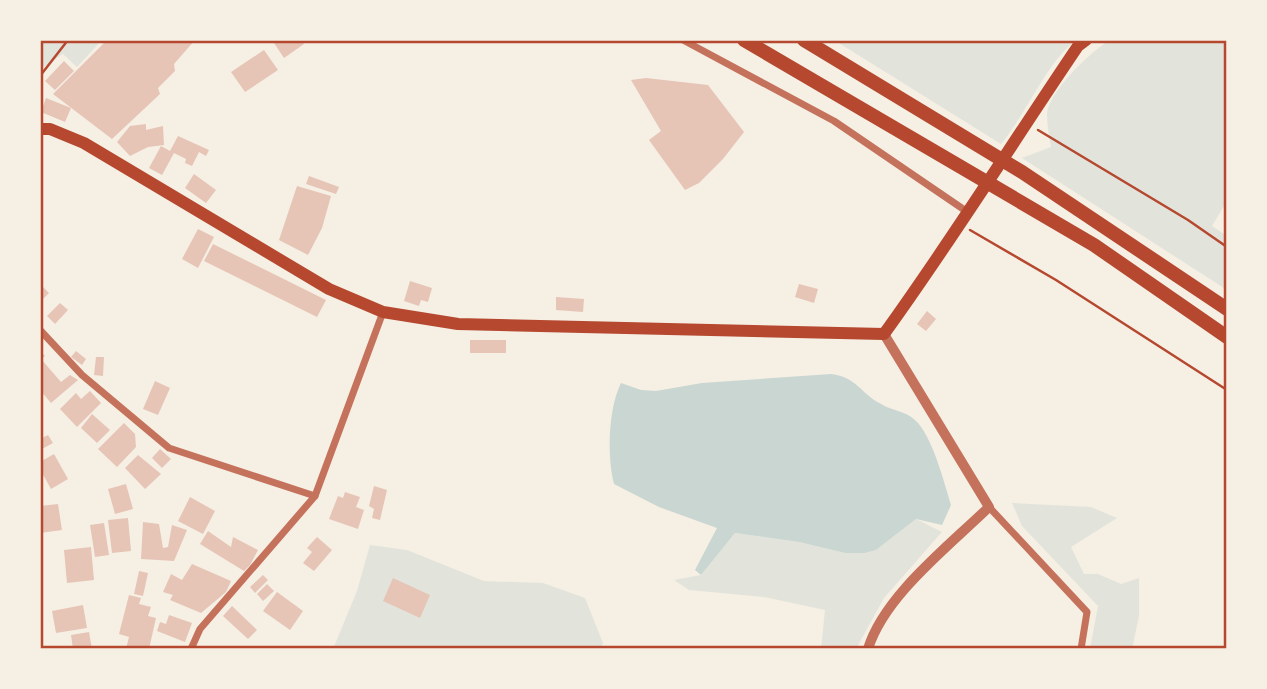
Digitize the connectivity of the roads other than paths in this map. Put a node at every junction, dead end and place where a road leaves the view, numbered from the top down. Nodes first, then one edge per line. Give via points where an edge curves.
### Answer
1 (684, 40) edge
2 (744, 40) edge
3 (804, 40) edge
4 (1086, 40) edge
5 (40, 129) edge
6 (970, 214) junction
7 (1227, 309) edge
8 (383, 312) junction
9 (40, 330) edge
10 (884, 334) junction
11 (1227, 337) edge
12 (315, 496) junction
13 (989, 508) junction
14 (191, 649) edge
15 (868, 649) edge
16 (1081, 649) edge

1 - 6 street via 834,121
2 - 11 highway via 1094,245
3 - 7 highway via 1022,172
4 - 6 main road via 1026,123
5 - 8 main road via 84,143 329,289
6 - 10 main road
8 - 10 main road via 458,324
8 - 12 street
9 - 12 street via 82,375 169,448
10 - 13 street
12 - 14 street via 200,629
13 - 15 street via 900,595 873,632
13 - 16 street via 1087,612

